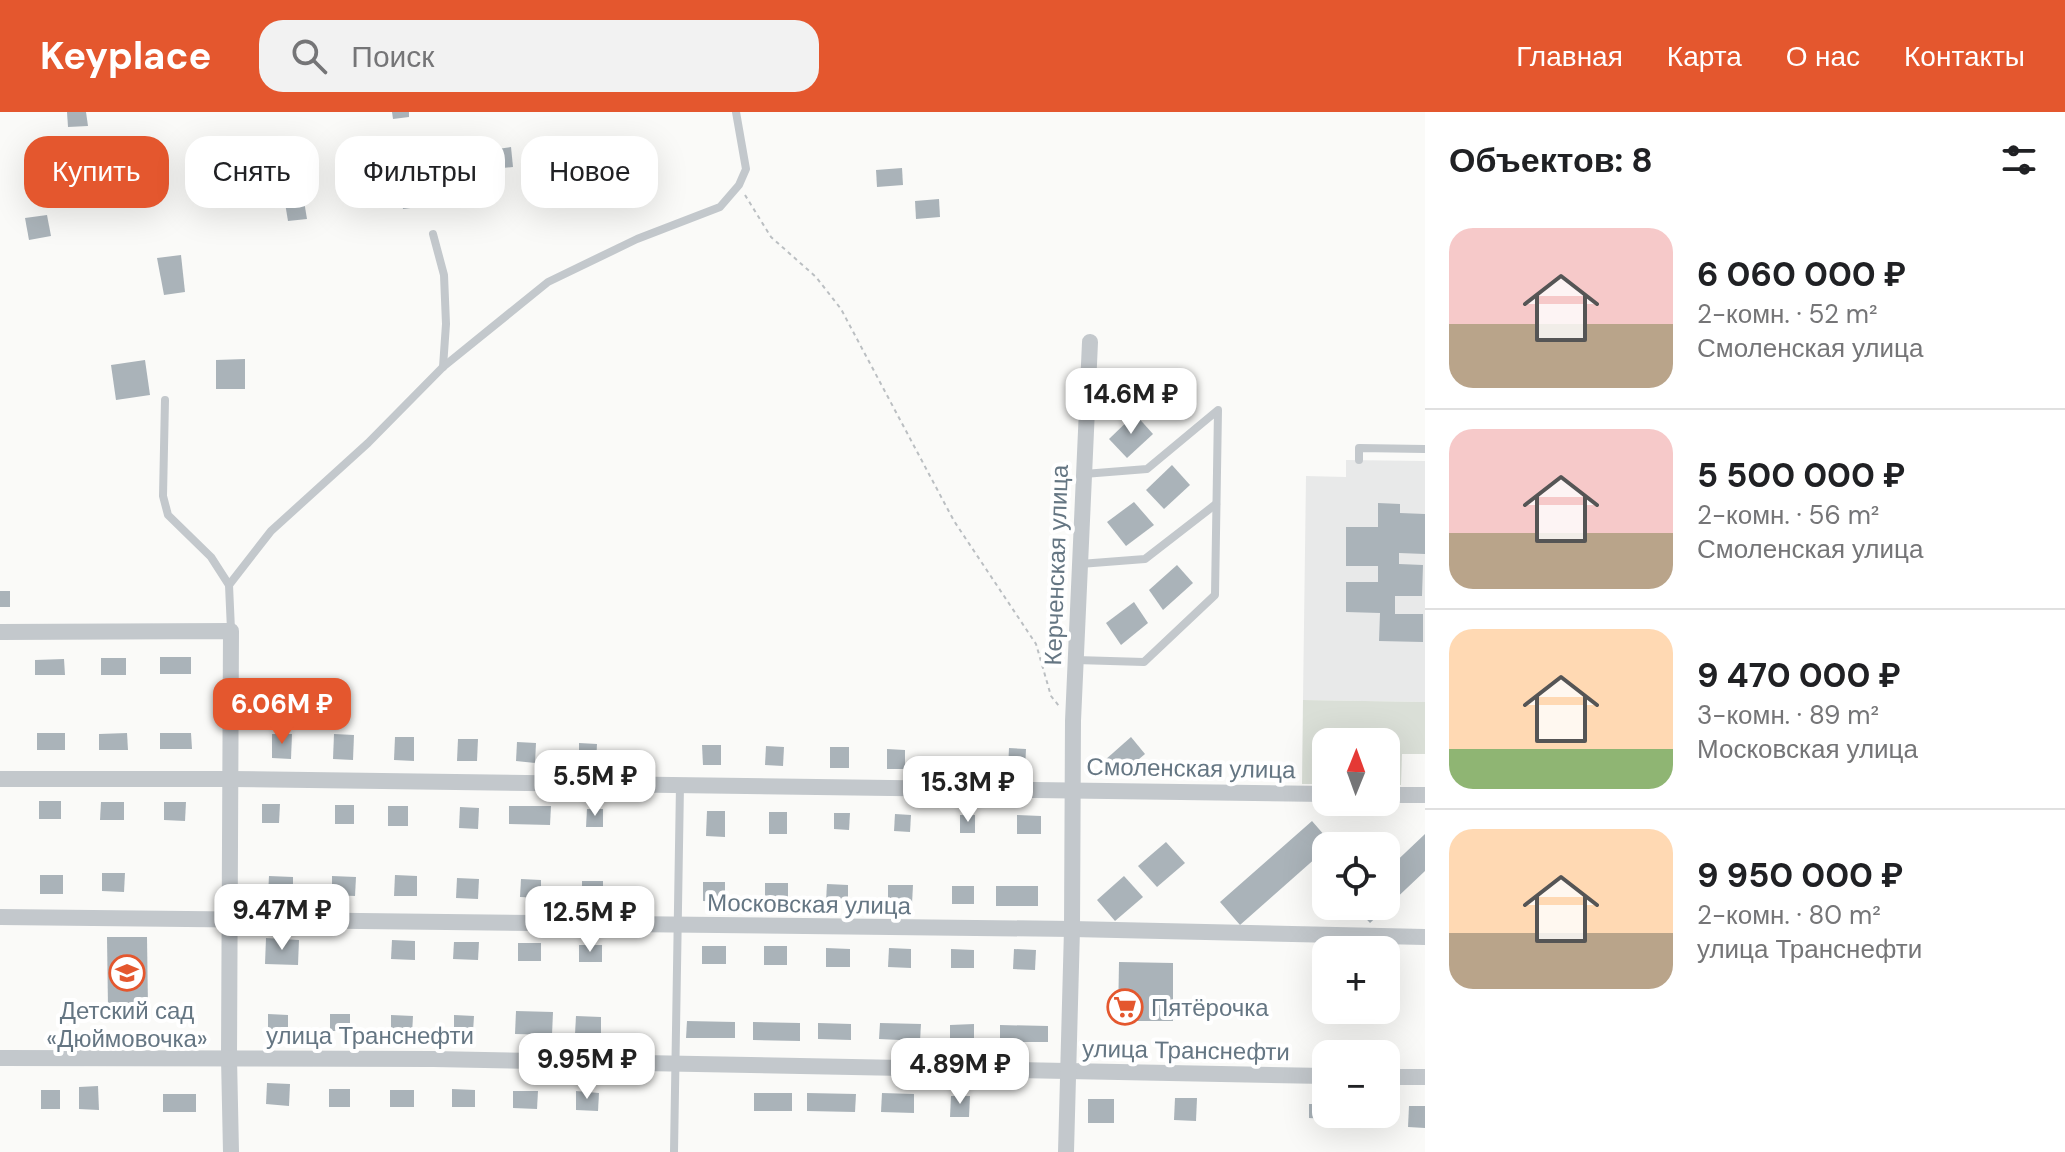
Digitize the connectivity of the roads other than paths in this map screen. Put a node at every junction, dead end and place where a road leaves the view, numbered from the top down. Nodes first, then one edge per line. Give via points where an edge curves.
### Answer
1 (736, 112) edge
2 (433, 234) dead end
3 (1090, 342) dead end
4 (443, 367) junction
5 (165, 400) dead end
6 (1425, 449) edge
7 (1359, 460) dead end
8 (1084, 474) junction
9 (1216, 504) junction
10 (1080, 564) junction
11 (229, 585) junction
12 (231, 631) junction
13 (0, 632) edge
14 (1076, 660) junction
15 (0, 779) edge
16 (230, 779) junction
17 (680, 785) junction
18 (1072, 791) junction
19 (1312, 794) edge
20 (1400, 795) edge
21 (1425, 795) edge
22 (0, 917) edge
23 (229, 920) junction
24 (679, 926) junction
25 (1072, 929) junction
26 (1425, 937) edge
27 (0, 1058) edge
28 (229, 1058) junction
29 (675, 1065) junction
30 (1067, 1072) junction
31 (1312, 1076) edge
32 (1400, 1077) edge
33 (1425, 1077) edge
34 (231, 1152) edge
35 (674, 1152) edge
36 (1066, 1152) edge

1 - 4 lane via 746,169 720,207 548,282
2 - 4 lane via 444,275
3 - 8 street, Керченская улица
4 - 11 lane via 271,531
5 - 11 lane via 163,496 168,515 211,557
6 - 7 lane via 1359,448
8 - 9 lane via 1147,469 1218,410
8 - 10 street, Керченская улица
9 - 10 lane via 1145,559
9 - 14 lane via 1215,595 1144,662
10 - 14 street, Керченская улица
11 - 12 lane
12 - 13 street
12 - 16 street
14 - 18 street, Керченская улица
15 - 16 street, Смоленская улица
16 - 17 street, Смоленская улица
16 - 23 street
17 - 18 street, Смоленская улица
17 - 24 lane
18 - 19 street, Смоленская улица
18 - 25 street, Керченская улица
20 - 21 street
22 - 23 street, Московская улица
23 - 24 street, Московская улица
23 - 28 street
24 - 25 street, Московская улица
24 - 29 lane
25 - 26 street, Московская улица
25 - 30 street, Керченская улица
27 - 28 street, улица Транснефти
28 - 29 street, улица Транснефти
28 - 34 street
29 - 30 street, улица Транснефти
29 - 35 lane
30 - 31 street, улица Транснефти
30 - 36 street, Керченская улица
32 - 33 street

